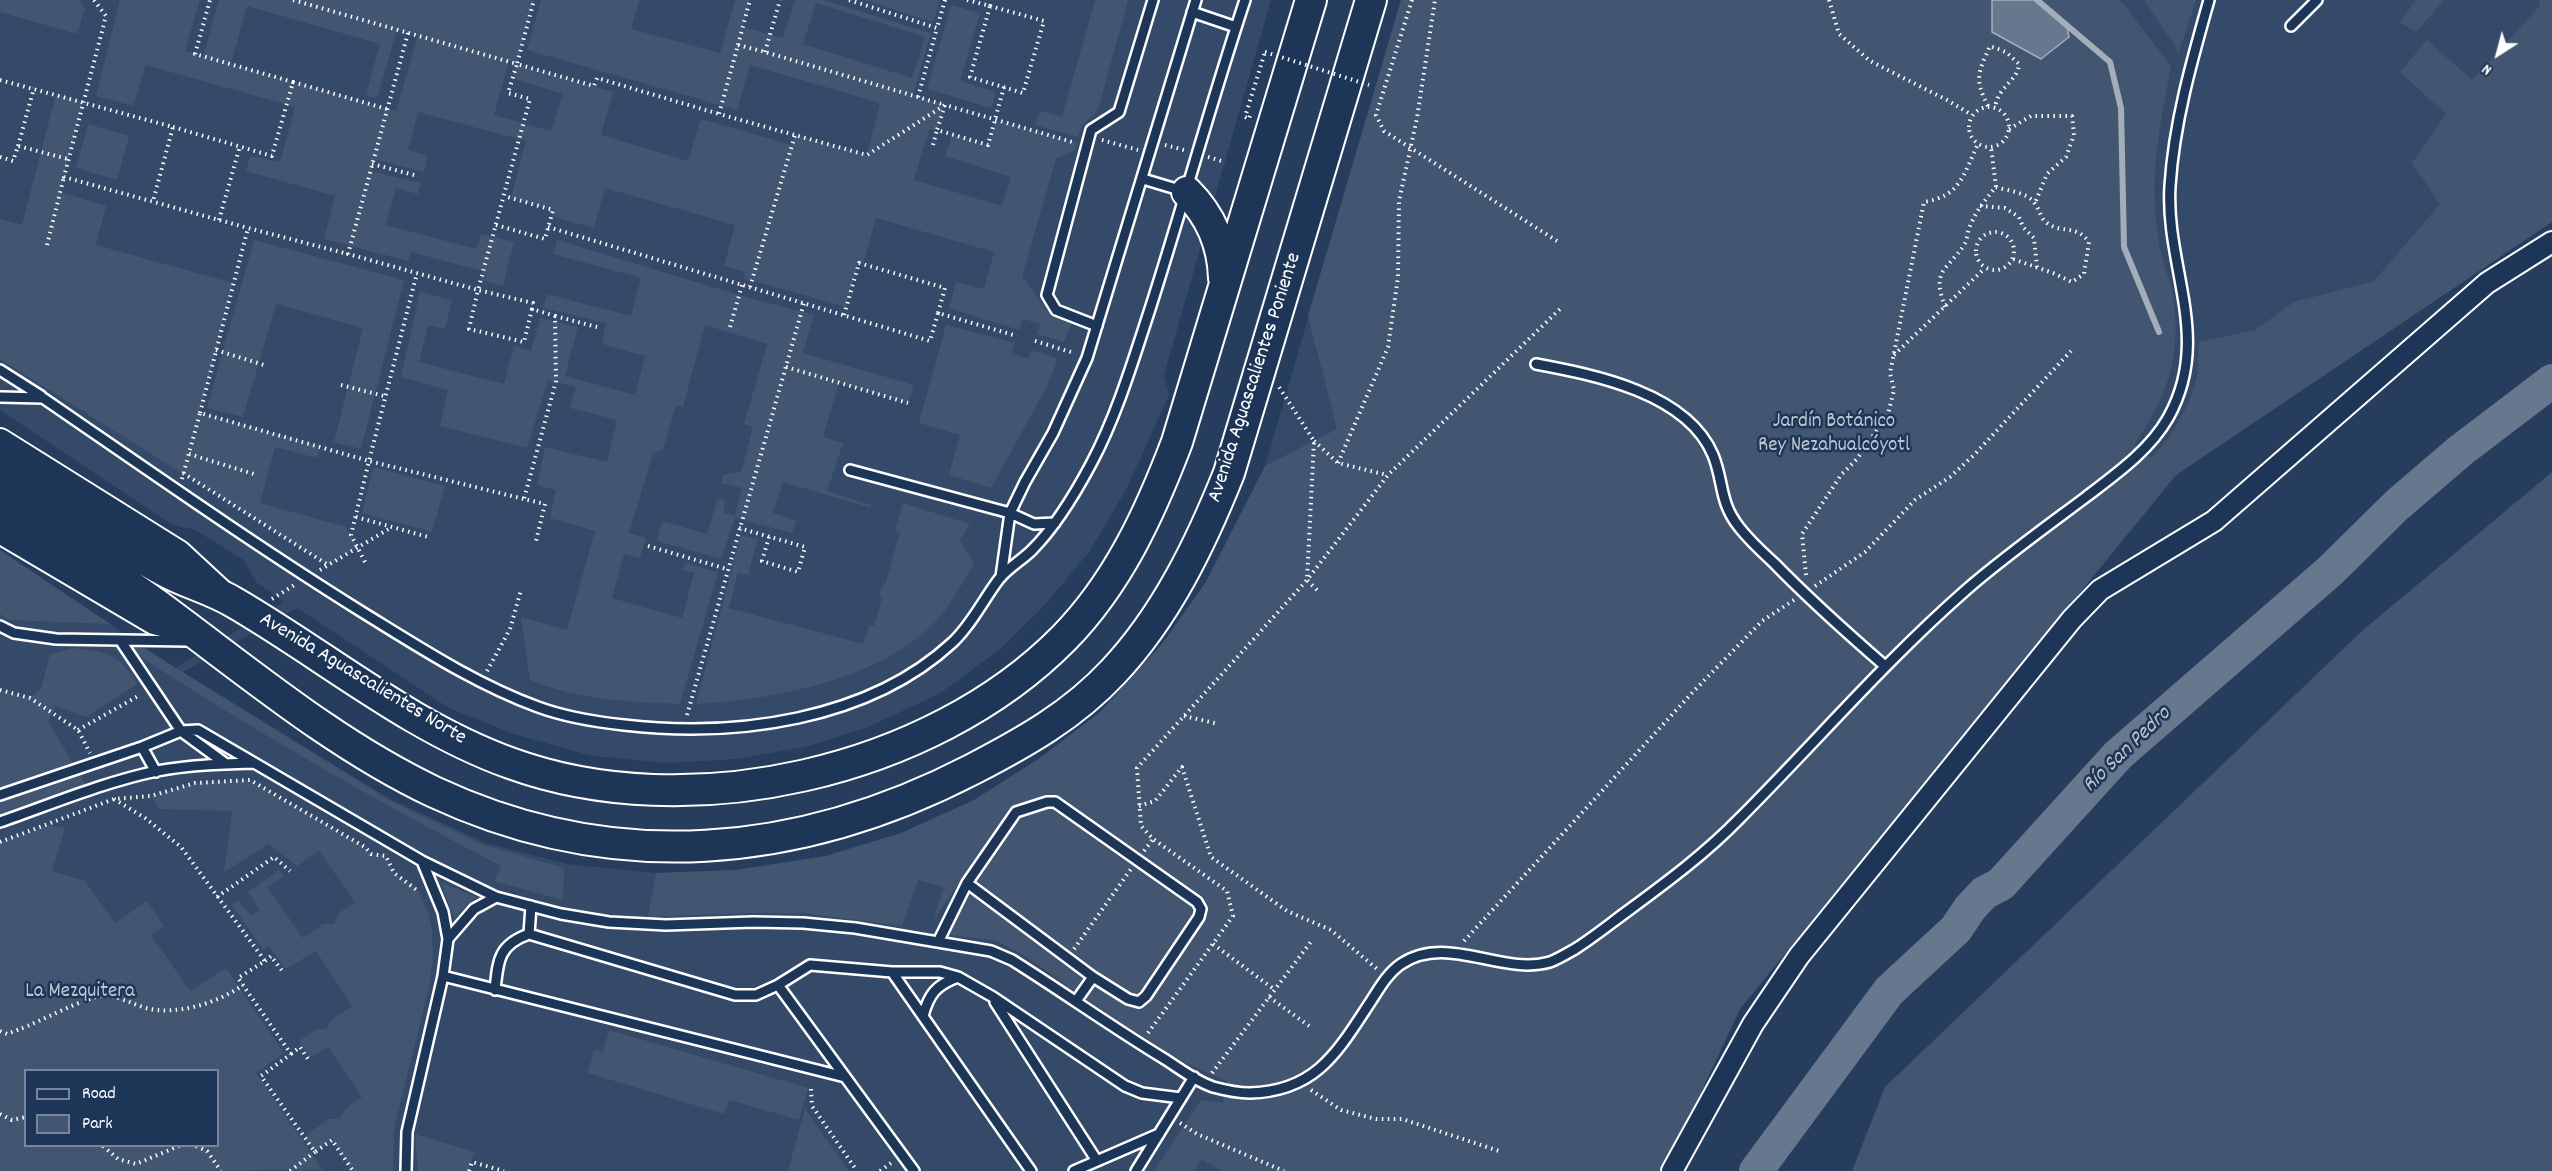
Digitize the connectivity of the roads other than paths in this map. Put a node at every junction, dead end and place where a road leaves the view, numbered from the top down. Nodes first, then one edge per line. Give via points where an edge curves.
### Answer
1 (1153, 0) edge
2 (1196, 0) edge
3 (1245, 0) edge
4 (1311, 0) edge
5 (1371, 0) edge
6 (2209, 0) edge
7 (2317, 0) edge
8 (1192, 12) junction
9 (2291, 26) dead end
10 (1236, 27) junction
11 (1143, 179) junction
12 (1187, 192) junction
13 (2552, 242) edge
14 (1224, 285) junction
15 (1097, 326) junction
16 (1536, 364) dead end
17 (0, 370) edge
18 (0, 397) edge
19 (43, 398) junction
20 (0, 441) edge
21 (0, 470) edge
22 (850, 470) dead end
23 (0, 502) edge
24 (1010, 513) junction
25 (1055, 523) junction
26 (0, 531) edge
27 (1001, 577) junction
28 (231, 600) junction
29 (0, 626) edge
30 (200, 638) junction
31 (120, 640) junction
32 (1885, 666) junction
33 (181, 730) junction
34 (142, 747) junction
35 (253, 763) junction
36 (226, 764) junction
37 (156, 772) junction
38 (0, 795) edge
39 (0, 822) edge
40 (422, 861) junction
41 (967, 883) junction
42 (496, 897) junction
43 (531, 906) junction
44 (529, 934) junction
45 (448, 939) junction
46 (938, 942) junction
47 (892, 972) junction
48 (443, 976) junction
49 (958, 977) junction
50 (1094, 977) junction
51 (778, 985) junction
52 (495, 990) junction
53 (993, 997) junction
54 (1076, 1001) junction
55 (923, 1016) junction
56 (845, 1077) junction
57 (1194, 1077) junction
58 (1181, 1098) junction
59 (1159, 1134) junction
60 (1097, 1161) junction
61 (406, 1171) edge
62 (914, 1171) edge
63 (1031, 1171) edge
64 (1075, 1171) edge
65 (1136, 1171) edge
66 (1672, 1171) edge

1 - 15 lane via 1119,112 1091,130 1047,296 1056,310
2 - 8 lane
3 - 10 lane
4 - 14 main road
5 - 30 main road, Avenida Aguascalientes Poniente via 1263,363 1214,512 1185,567 1134,647 1066,715 1011,750 909,799 839,823 734,844 626,845 529,827 431,790 295,707
6 - 32 lane via 2176,133 2169,189 2173,237 2184,287 2188,349 2181,391 2150,443 2125,467 1970,586
7 - 9 lane
8 - 10 lane
8 - 11 lane
10 - 12 lane
11 - 12 lane
11 - 15 lane
12 - 14 main road via 1207,216 1221,248
12 - 25 lane via 1115,411 1092,463
13 - 66 street via 2487,283 2214,521 2100,590 2086,604 1799,956 1753,1024
14 - 28 main road, Avenida Aguascalientes Norte via 1177,442 1135,539 1102,593 1046,656 977,706 917,737 844,765 702,790 634,790 571,781 484,753 405,711
15 - 24 lane via 1088,358 1053,434
16 - 32 lane via 1601,378 1647,394 1680,414 1713,455 1725,508 1735,522 1804,594
17 - 19 lane
18 - 19 lane
19 - 27 lane via 306,577 452,667 544,710 600,722 683,729 751,727 839,706 920,668 953,642 976,616
20 - 28 street, Avenida Aguascalientes Norte via 179,553
21 - 28 main road, Avenida Aguascalientes Norte via 165,571
22 - 24 lane
23 - 30 main road via 154,603
24 - 25 lane via 1034,524
24 - 27 lane
25 - 27 lane
26 - 30 street via 154,622
29 - 31 lane via 14,633 56,639
30 - 31 lane
31 - 33 lane
32 - 57 lane via 1737,822 1653,892 1575,949 1551,962 1525,965 1454,953 1428,953 1403,963 1387,977 1340,1049 1320,1071 1300,1083 1246,1093 1212,1087
33 - 34 lane
33 - 35 lane via 198,730
33 - 36 lane
34 - 37 lane
34 - 38 lane
35 - 36 lane
35 - 40 lane
36 - 37 lane
37 - 39 lane
40 - 42 lane
40 - 45 lane via 439,902
41 - 46 lane
41 - 50 lane
41 - 50 lane via 1016,813 1055,802 1197,902 1201,909 1199,917 1139,1002
42 - 43 lane
42 - 45 lane via 474,909
43 - 44 lane
43 - 46 lane via 609,922 803,923
44 - 51 lane via 735,995 756,995
44 - 52 lane via 513,940 502,953
45 - 48 lane
46 - 54 lane via 991,951
47 - 49 lane via 940,972
47 - 51 lane via 810,965
47 - 55 lane
48 - 52 lane
48 - 61 lane via 407,1132
49 - 53 lane
49 - 55 lane via 934,990
50 - 54 lane
51 - 56 lane
52 - 56 lane
53 - 58 lane via 1125,1086 1143,1094
53 - 60 lane
54 - 57 lane
55 - 63 lane
56 - 62 lane
57 - 58 lane
58 - 59 lane
59 - 60 lane
59 - 65 lane
60 - 64 lane

